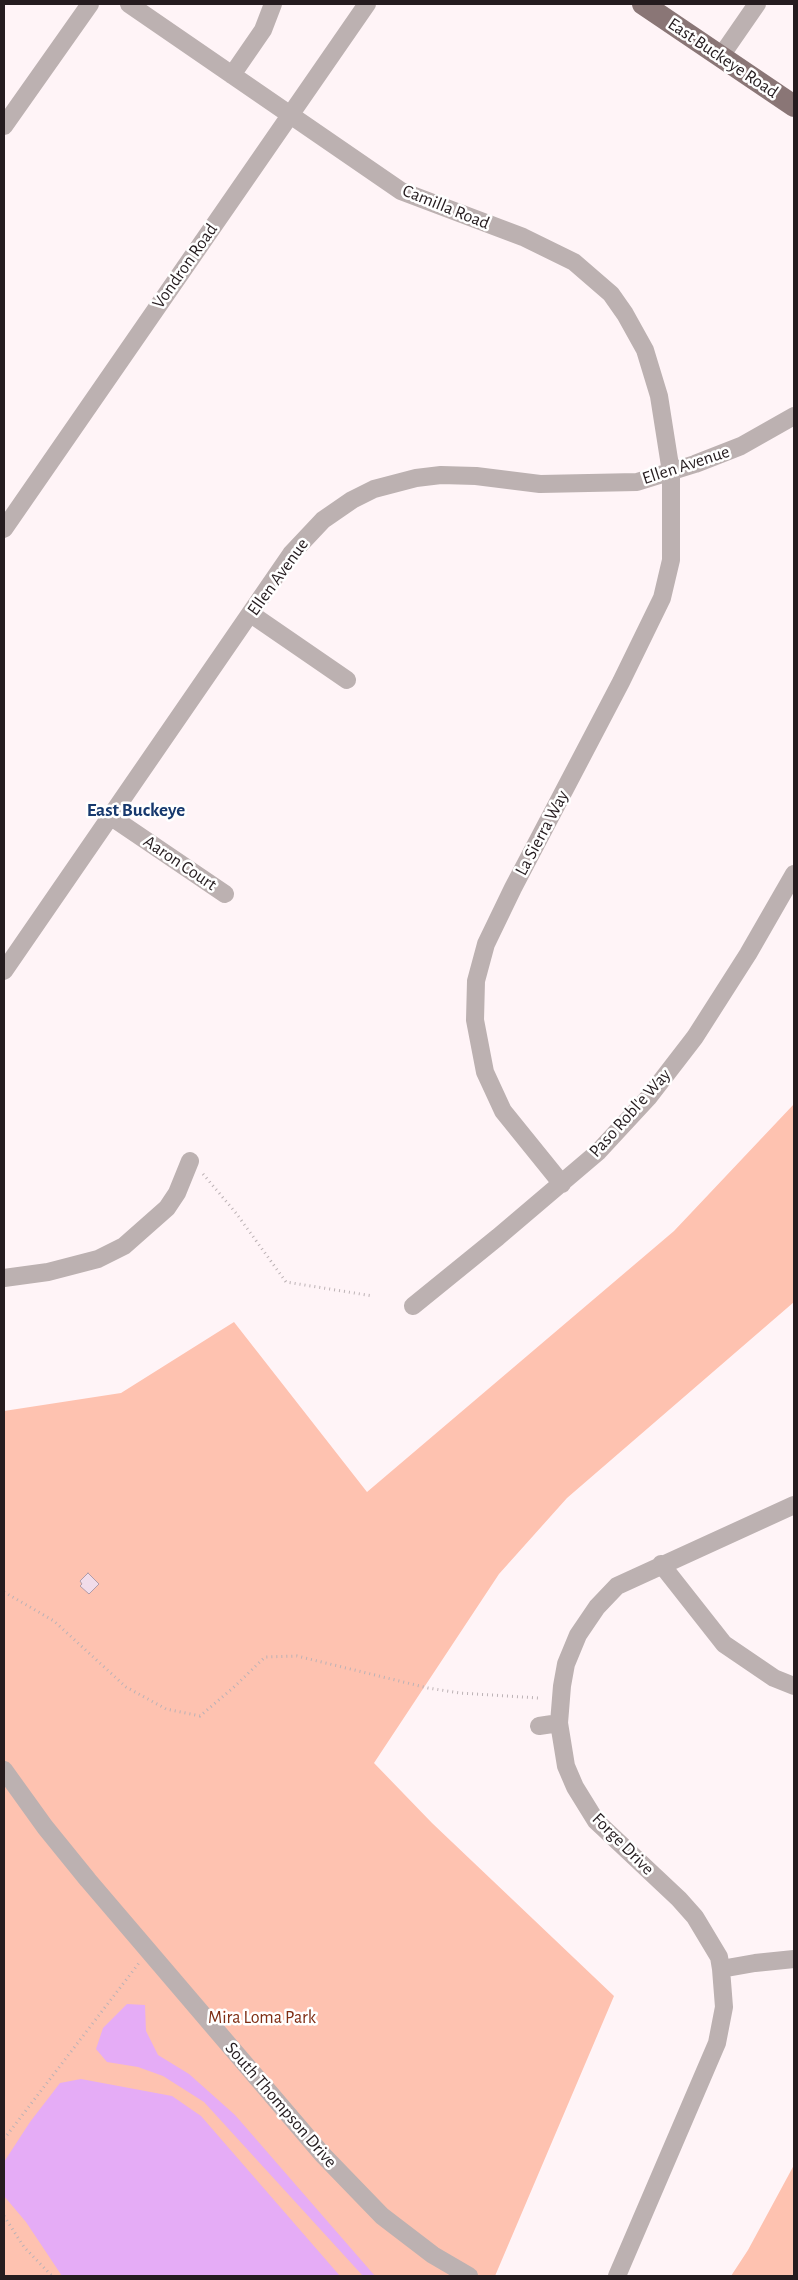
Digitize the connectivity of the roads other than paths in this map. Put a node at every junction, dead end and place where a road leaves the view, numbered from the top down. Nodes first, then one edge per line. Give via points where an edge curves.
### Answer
1 (90, 4) edge
2 (129, 4) edge
3 (273, 4) edge
4 (367, 4) edge
5 (757, 4) edge
6 (645, 6) edge
7 (721, 56) junction
8 (232, 75) junction
9 (794, 106) edge
10 (290, 114) junction
11 (4, 126) edge
12 (794, 416) edge
13 (671, 472) junction
14 (4, 529) edge
15 (251, 614) junction
16 (347, 680) dead end
17 (110, 816) junction
18 (794, 874) edge
19 (225, 894) dead end
20 (4, 971) edge
21 (190, 1161) road end
22 (562, 1184) junction
23 (4, 1278) edge
24 (413, 1306) dead end
25 (794, 1504) edge
26 (662, 1564) junction
27 (794, 1686) edge
28 (559, 1723) junction
29 (539, 1726) dead end
30 (4, 1770) edge
31 (794, 1959) edge
32 (721, 1969) junction
33 (469, 2276) edge
34 (617, 2276) edge

1 - 11 street
2 - 8 street, Camilla Road
3 - 8 street via 263,30
4 - 10 street, Vondron Road
5 - 7 street
6 - 7 main road, East Buckeye Road
7 - 9 main road, East Buckeye Road
8 - 10 street, Camilla Road
10 - 13 street, Camilla Road via 401,191 523,237 556,253 574,262 610,294 645,350 659,396
10 - 14 street, Vondron Road
12 - 13 street, Ellen Avenue via 741,446
13 - 15 street, Ellen Avenue via 637,482 567,484 442,475 399,481 374,489 352,500 312,530 291,554
13 - 22 street, La Sierra Way via 671,560 662,598 486,944 476,981 475,1020 485,1072 503,1112
15 - 16 street
15 - 17 street, Ellen Avenue
17 - 19 street, Aaron Court
17 - 20 street, Ellen Avenue
18 - 22 street, Paso Robl'e Way via 695,1037 648,1098 598,1152
21 - 23 street via 167,1208 124,1246 98,1259 48,1272
22 - 24 street, Paso Robl'e Way
25 - 26 street, Forge Drive
26 - 27 street via 724,1644 774,1678
26 - 28 street, Forge Drive via 617,1586 578,1635 566,1664
28 - 29 street
28 - 32 street, Forge Drive via 566,1766 596,1821 680,1899 719,1957
30 - 33 street, South Thompson Drive via 51,1834 322,2154 382,2216 433,2255
31 - 32 street
32 - 34 street, Forge Drive via 724,2007 717,2044

